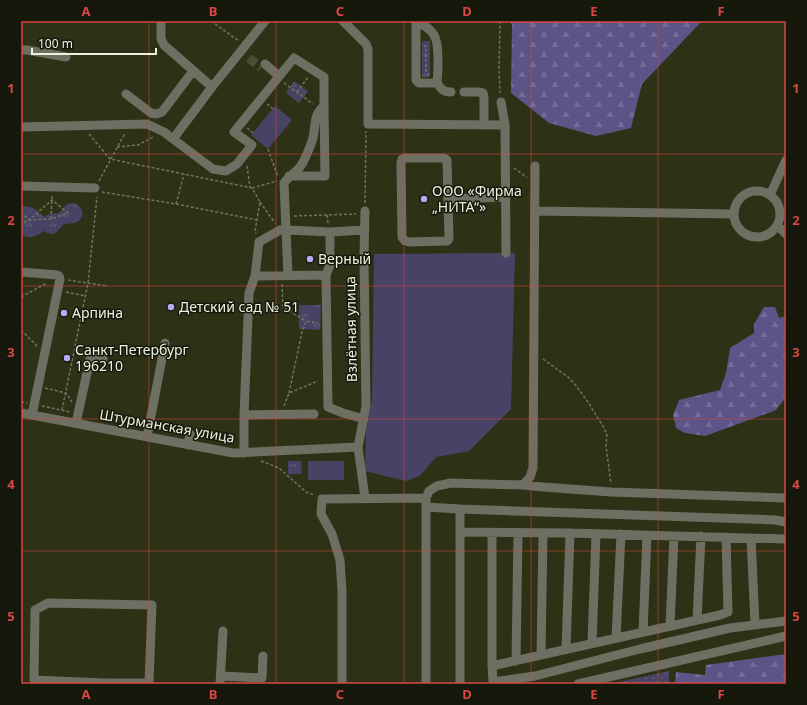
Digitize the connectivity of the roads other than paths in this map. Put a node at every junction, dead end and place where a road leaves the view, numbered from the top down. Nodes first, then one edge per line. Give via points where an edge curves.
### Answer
1 (161, 21) edge
2 (265, 21) edge
3 (416, 21) edge
4 (348, 23) edge
5 (243, 48) junction
6 (21, 50) edge
7 (250, 56) tunnel mouth
8 (66, 57) dead end
9 (263, 66) tunnel mouth
10 (193, 71) junction
11 (278, 78) junction
12 (437, 83) junction
13 (212, 87) junction
14 (451, 92) dead end
15 (464, 92) dead end
16 (126, 94) dead end
17 (501, 102) road end
18 (322, 107) junction
19 (484, 124) junction
20 (505, 125) junction
21 (21, 127) edge
22 (173, 139) junction
23 (786, 160) edge
24 (535, 166) dead end
25 (288, 176) junction
26 (21, 186) edge
27 (97, 190) road end
28 (770, 195) junction
29 (506, 198) junction
30 (448, 199) junction
31 (534, 211) junction
32 (365, 212) road end
33 (734, 214) junction
34 (777, 225) junction
35 (284, 230) junction
36 (365, 230) junction
37 (330, 232) junction
38 (786, 234) edge
39 (506, 253) dead end
40 (21, 272) edge
41 (326, 275) junction
42 (255, 276) junction
43 (285, 276) junction
44 (165, 343) dead end
45 (104, 359) dead end
46 (21, 413) edge
47 (314, 414) dead end
48 (32, 415) junction
49 (244, 415) junction
50 (364, 419) junction
51 (76, 423) junction
52 (190, 434) dead end
53 (147, 437) junction
54 (188, 445) junction
55 (358, 447) junction
56 (244, 452) junction
57 (523, 484) junction
58 (365, 498) junction
59 (426, 498) junction
60 (786, 498) edge
61 (426, 507) junction
62 (460, 509) junction
63 (786, 522) edge
64 (460, 532) junction
65 (492, 533) junction
66 (518, 533) junction
67 (543, 533) junction
68 (570, 533) junction
69 (596, 534) junction
70 (621, 534) junction
71 (647, 535) junction
72 (674, 536) junction
73 (701, 536) junction
74 (726, 537) junction
75 (751, 538) junction
76 (786, 539) edge
77 (697, 620) junction
78 (786, 621) edge
79 (755, 624) junction
80 (670, 626) junction
81 (223, 631) dead end
82 (643, 632) junction
83 (786, 636) edge
84 (616, 638) junction
85 (592, 643) junction
86 (566, 649) junction
87 (541, 655) junction
88 (263, 656) dead end
89 (516, 661) junction
90 (492, 666) junction
91 (220, 680) edge
92 (105, 684) edge
93 (342, 684) edge
94 (426, 684) edge
95 (460, 684) edge
96 (578, 684) edge

1 - 10 street via 161,39 164,45
2 - 5 street
3 - 12 street via 427,27 438,44
3 - 12 street via 416,80 419,83
4 - 19 street via 368,49 368,124
5 - 7 street
5 - 13 street
6 - 8 street
9 - 11 street
10 - 13 street
10 - 16 street via 162,112 151,113
11 - 18 street via 294,58 324,77
11 - 22 street via 234,132 252,146 237,164 226,171 214,169
12 - 14 street via 442,90
13 - 22 street
15 - 19 street via 483,93
17 - 20 street
18 - 25 street via 301,166
18 - 25 street via 325,176
19 - 20 street
20 - 29 street
21 - 22 street via 147,124
23 - 28 street
24 - 31 street
25 - 35 street via 284,183
26 - 27 street
28 - 33 street via 760,192 749,193 736,204
28 - 34 street via 779,209
29 - 30 street
29 - 39 street
30 - 30 street via 447,160 402,159 402,237 405,241 447,241 450,237
31 - 33 street
31 - 57 street via 533,468 530,477
32 - 36 street, Взлётная улица
33 - 34 street via 736,225 749,236 765,236
34 - 38 street
35 - 37 street
35 - 42 street via 259,242
35 - 43 street
36 - 37 street
36 - 50 street, Взлётная улица
37 - 41 street via 330,265
40 - 48 street via 59,276 56,279 58,290
41 - 43 street
41 - 50 street via 328,407
42 - 43 street
42 - 49 street via 249,292
44 - 53 street
45 - 51 street via 94,356 90,359
46 - 48 street, Штурманская улица
47 - 49 street
48 - 51 street, Штурманская улица
49 - 56 street
50 - 55 street, Взлётная улица
51 - 53 street, Штурманская улица
52 - 54 street
53 - 54 street, Штурманская улица
54 - 56 street, Штурманская улица via 232,453
55 - 56 street, Штурманская улица
55 - 58 street, Взлётная улица
57 - 59 street via 451,483 437,486 429,491
57 - 60 street via 611,492
58 - 59 street
58 - 93 street via 322,498 321,514 332,534 340,560
59 - 61 street
61 - 62 street
61 - 94 street
62 - 63 street
62 - 64 street
64 - 65 street
64 - 95 street
65 - 66 street
65 - 90 street
66 - 67 street
66 - 89 street
67 - 68 street
67 - 87 street
68 - 69 street
68 - 86 street
69 - 70 street
69 - 85 street
70 - 71 street
70 - 84 street
71 - 72 street
71 - 82 street
72 - 73 street
72 - 80 street
73 - 74 street
73 - 77 street
74 - 75 street
74 - 77 street via 728,612
75 - 76 street
75 - 79 street
77 - 80 street
78 - 79 street
79 - 90 street via 535,676 493,682
80 - 82 street
81 - 91 street
82 - 84 street
83 - 96 street
84 - 85 street
85 - 86 street
86 - 87 street
87 - 89 street
88 - 91 street via 262,678
89 - 90 street
92 - 92 street via 150,683 152,605 48,603 35,610 34,680

